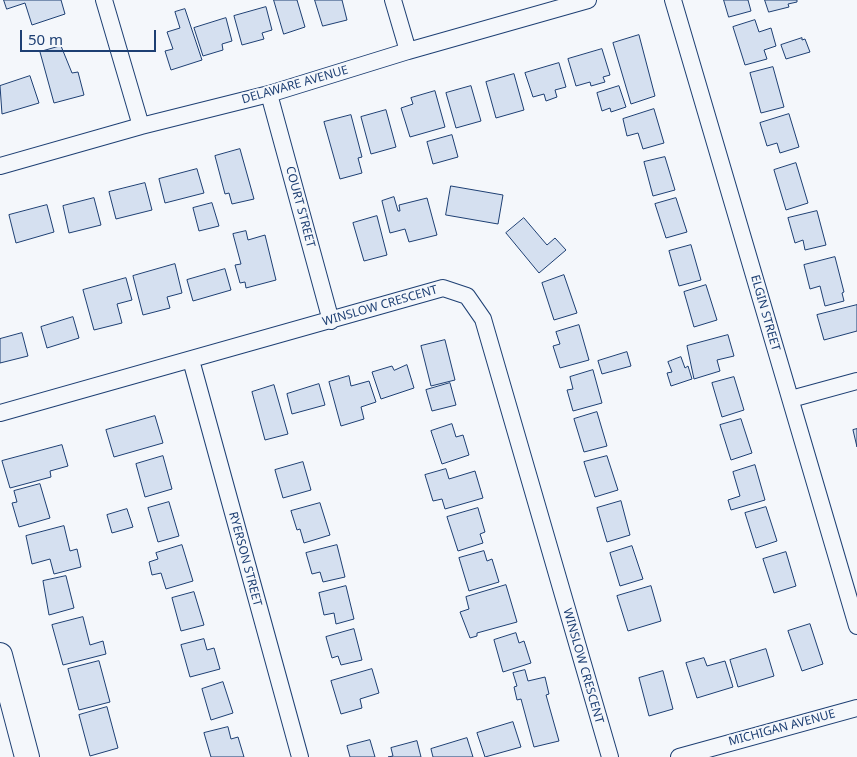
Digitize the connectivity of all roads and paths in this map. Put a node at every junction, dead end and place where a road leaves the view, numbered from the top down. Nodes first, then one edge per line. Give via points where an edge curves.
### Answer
1 (104, 0) edge
2 (393, 0) edge
3 (588, 0) edge
4 (673, 0) edge
5 (408, 51) junction
6 (269, 94) junction
7 (141, 126) junction
8 (0, 166) edge
9 (331, 321) junction
10 (191, 360) junction
11 (857, 381) edge
12 (791, 399) junction
13 (0, 414) edge
14 (857, 626) edge
15 (0, 655) edge
16 (857, 708) edge
17 (27, 757) edge
18 (300, 757) edge
19 (610, 757) edge
20 (679, 757) edge

1 - 7 street
2 - 5 street
3 - 5 street, DELAWARE AVENUE
4 - 12 street, ELGIN STREET
5 - 6 street, DELAWARE AVENUE
6 - 7 street, DELAWARE AVENUE
6 - 9 street, COURT STREET
7 - 8 street, DELAWARE AVENUE
9 - 10 street, WINSLOW CRESCENT
9 - 19 street, WINSLOW CRESCENT via 443,288 467,296 483,319
10 - 13 street, WINSLOW CRESCENT
10 - 18 street, RYERSON STREET
11 - 12 street
12 - 14 street, ELGIN STREET
15 - 17 street
16 - 20 street, MICHIGAN AVENUE

